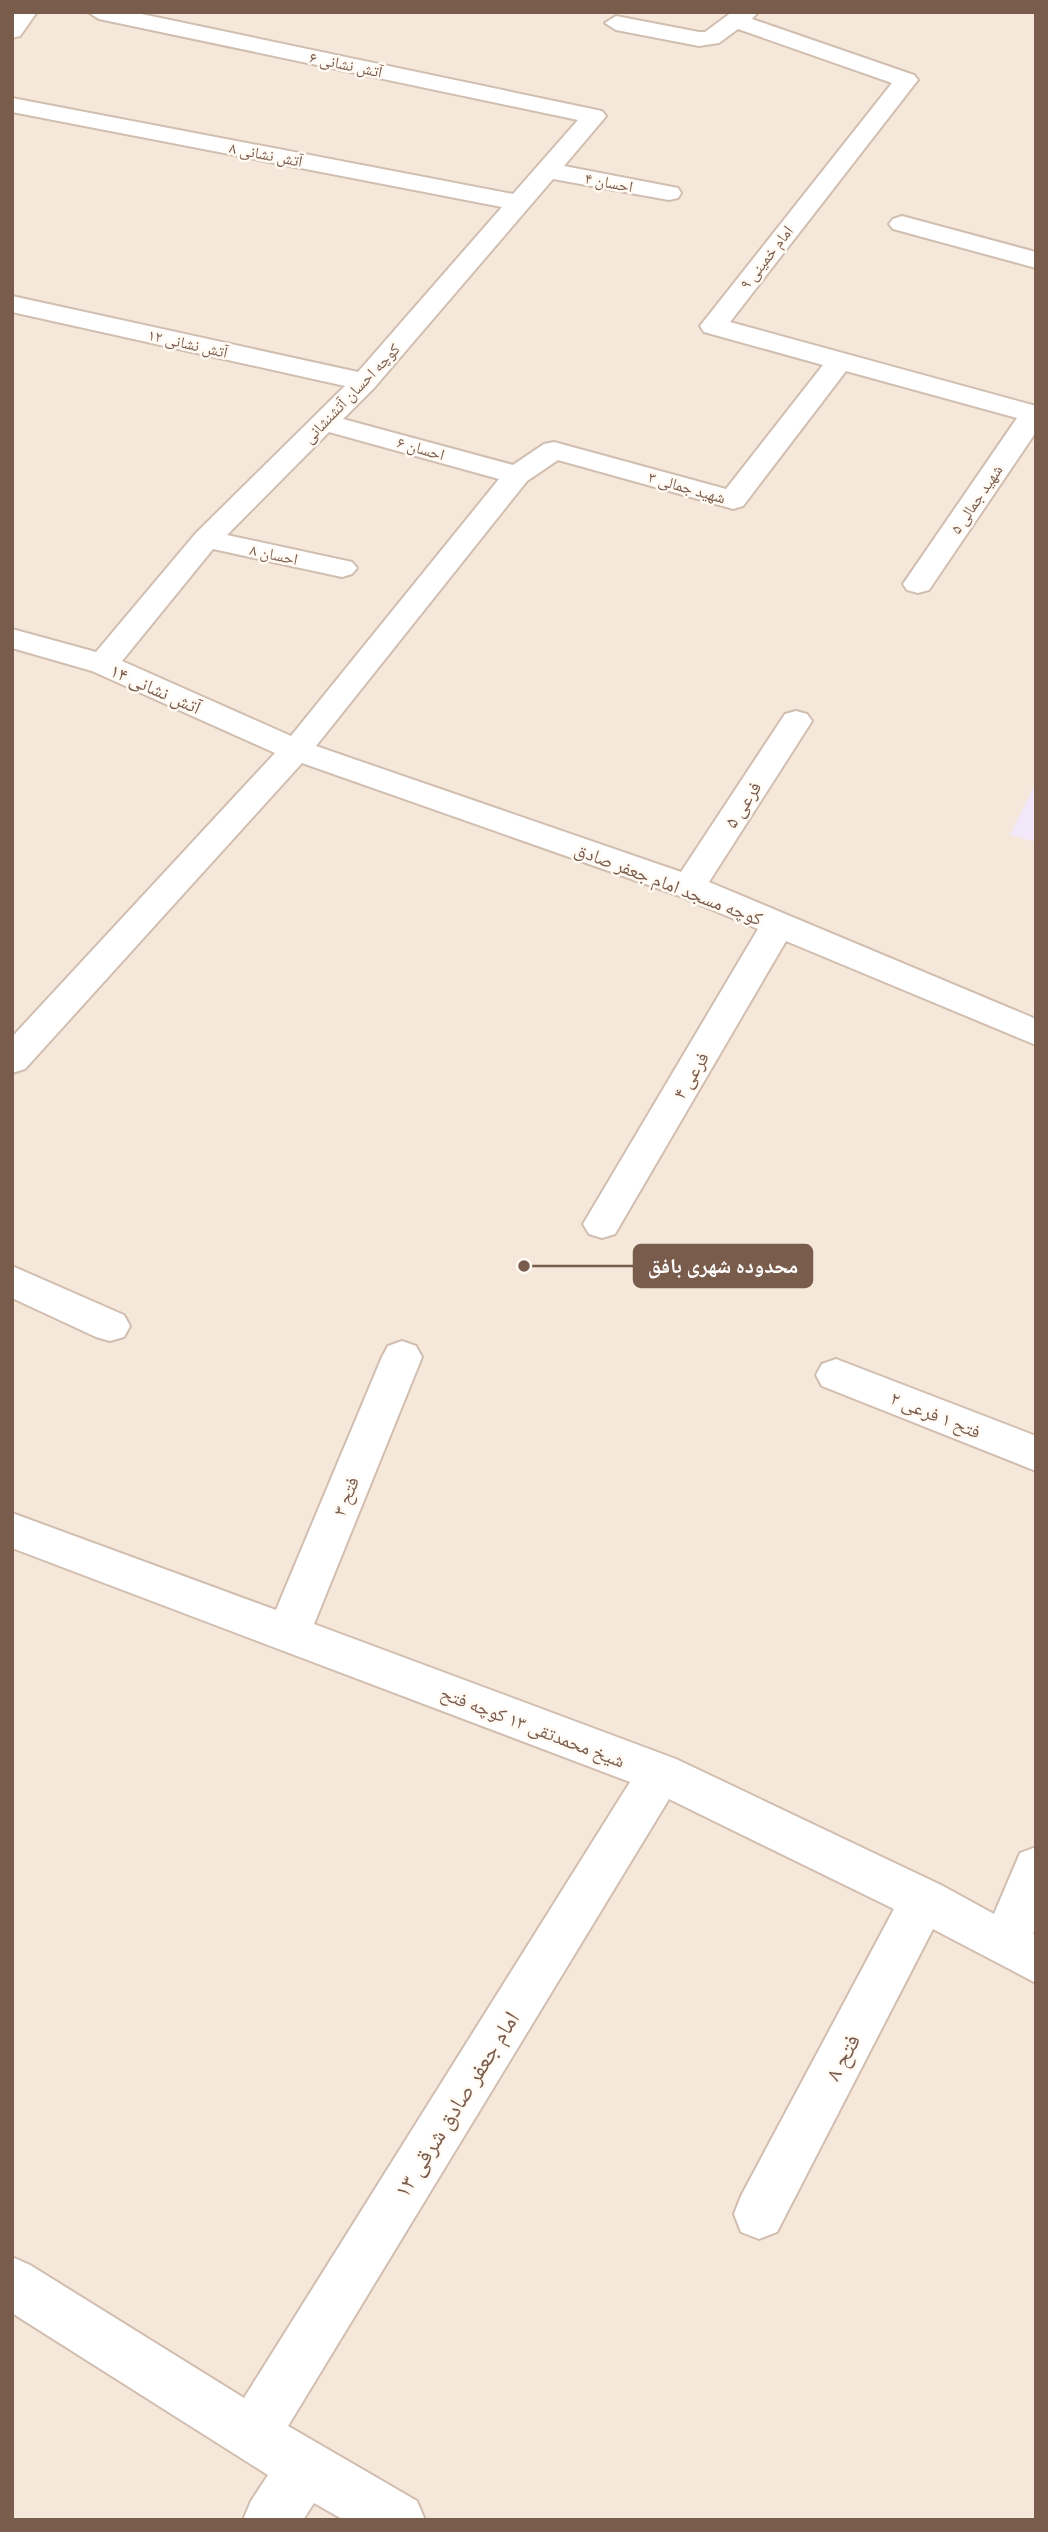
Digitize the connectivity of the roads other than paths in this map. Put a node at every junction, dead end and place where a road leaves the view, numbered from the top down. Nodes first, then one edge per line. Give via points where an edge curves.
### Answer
1 (26, 12) edge
2 (99, 12) edge
3 (741, 17) edge
4 (615, 23) dead end
5 (12, 31) edge
6 (12, 105) edge
7 (594, 117) joint
8 (550, 171) junction
9 (669, 193) dead end
10 (520, 203) junction
11 (902, 224) dead end
12 (1036, 260) edge
13 (12, 304) edge
14 (841, 359) junction
15 (364, 382) junction
16 (1035, 415) edge
17 (324, 422) junction
18 (517, 475) junction
19 (206, 539) junction
20 (342, 568) dead end
21 (918, 584) dead end
22 (12, 638) edge
23 (103, 664) junction
24 (796, 721) dead end
25 (296, 750) junction
26 (689, 887) junction
27 (778, 925) junction
28 (1036, 1033) edge
29 (12, 1060) edge
30 (602, 1224) dead end
31 (12, 1281) edge
32 (110, 1325) dead end
33 (402, 1357) dead end
34 (836, 1375) dead end
35 (1036, 1454) edge
36 (12, 1530) edge
37 (288, 1634) junction
38 (660, 1773) junction
39 (1036, 1868) edge
40 (924, 1900) junction
41 (1021, 1953) edge
42 (759, 2214) dead end
43 (12, 2283) edge
44 (252, 2434) junction
45 (306, 2468) junction
46 (270, 2520) edge
47 (398, 2520) edge

1 - 5 street
2 - 7 street, آتش نشانی ۶
3 - 4 street via 711,38 699,39
3 - 14 street, امام خمینی ۹ via 906,80 713,326
6 - 10 street, آتش نشانی ۸
7 - 8 street, کوچه احسان آتشنشانی
8 - 9 street, احسان ۴
8 - 10 street, کوچه احسان آتشنشانی
10 - 15 street, کوچه احسان آتشنشانی
11 - 12 street
13 - 15 street, آتش نشانی ۱۲
14 - 16 street, امام خمینی ۹
14 - 18 street, شهید جمالی ۳ via 733,500 554,450
15 - 17 street, کوچه احسان آتشنشانی
16 - 21 street, شهید جمالی ۵
17 - 18 street, احسان ۶
17 - 19 street, کوچه احسان آتشنشانی
18 - 25 street
19 - 20 street, احسان ۸
19 - 23 street, کوچه احسان آتشنشانی
22 - 23 street, آتش نشانی ۱۴
23 - 25 street, آتش نشانی ۱۴
24 - 26 street, فرعی ۵
25 - 26 street, کوچه مسجد امام جعفر صادق
25 - 29 street
26 - 27 street, کوچه مسجد امام جعفر صادق
27 - 28 street, کوچه مسجد امام جعفر صادق
27 - 30 street, فرعی ۴
31 - 32 street
33 - 37 street, فتح ۳
34 - 35 street, فتح ۱ فرعی ۲
36 - 37 street, شیخ محمدتقی ۱۳ کوچه فتح
37 - 38 street, شیخ محمدتقی ۱۳ کوچه فتح
38 - 40 street, شیخ محمدتقی ۱۳ کوچه فتح
38 - 44 street, امام جعفر صادق شرقی ۱۳
39 - 41 street
40 - 41 street, شیخ محمدتقی ۱۳ کوچه فتح
40 - 42 street, فتح ۸
43 - 44 street
44 - 45 street
45 - 46 street
45 - 47 street

